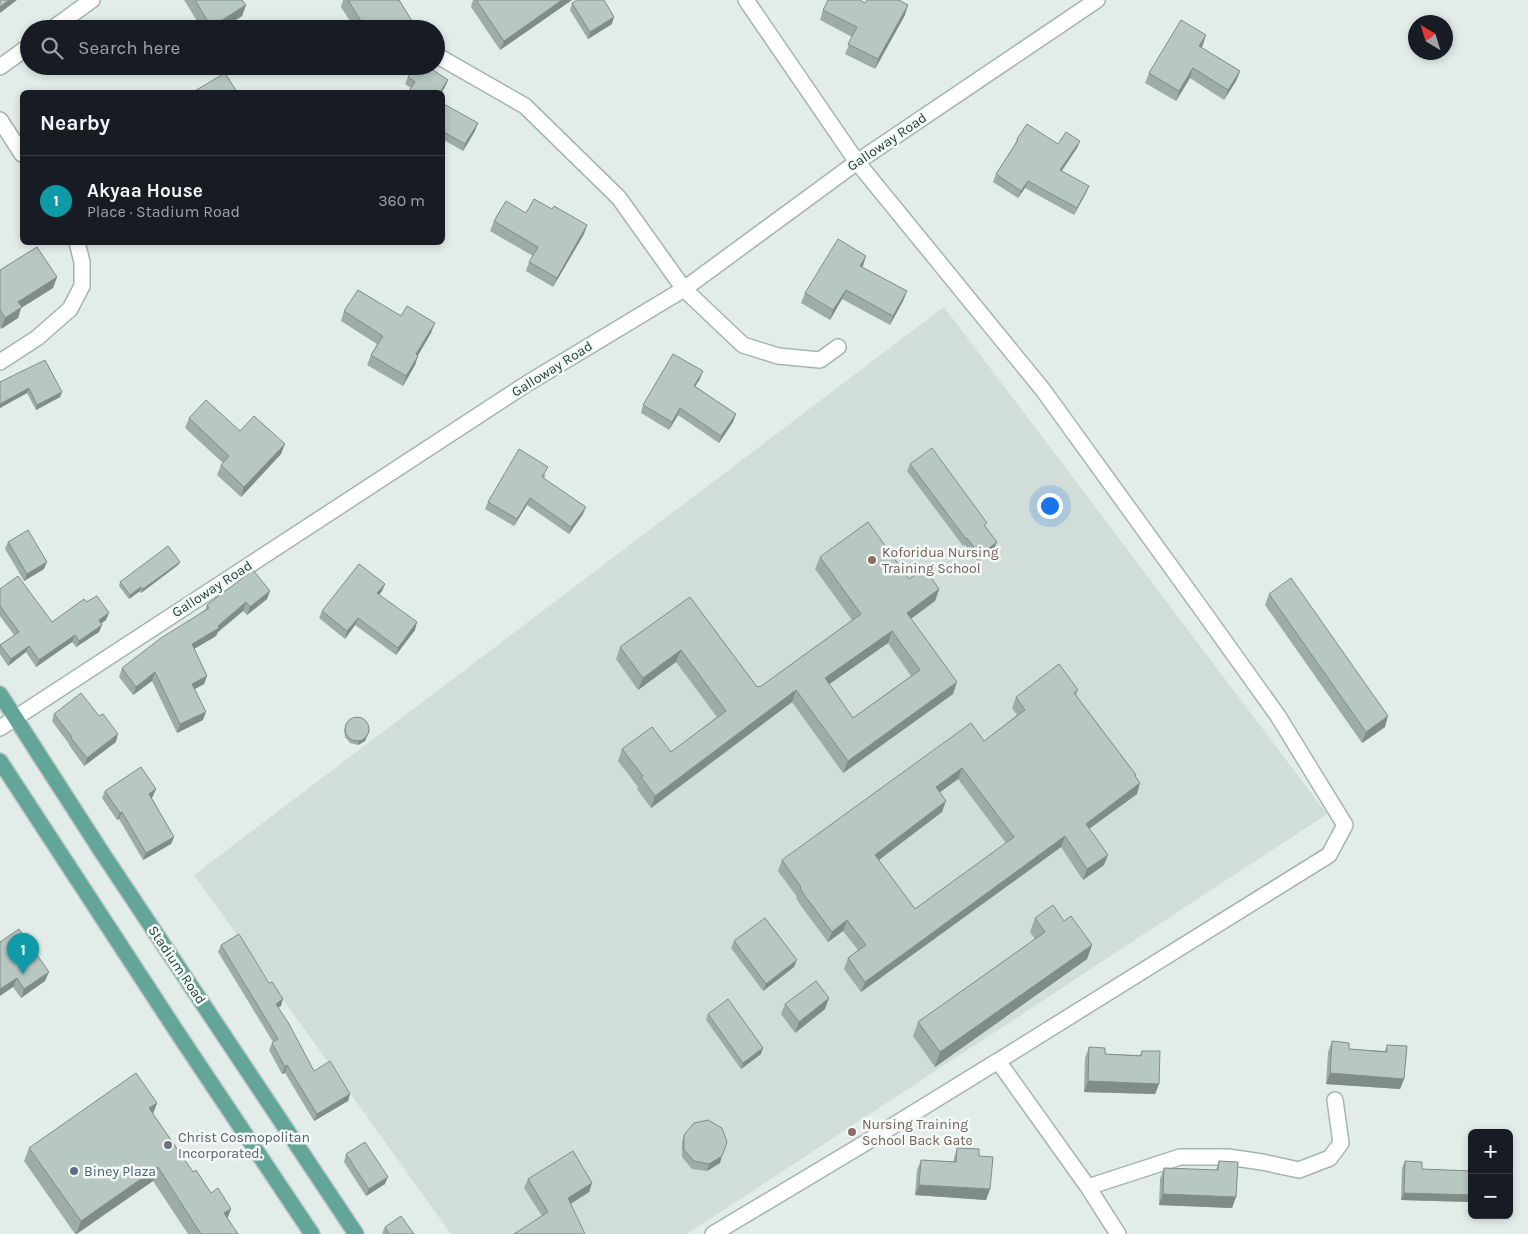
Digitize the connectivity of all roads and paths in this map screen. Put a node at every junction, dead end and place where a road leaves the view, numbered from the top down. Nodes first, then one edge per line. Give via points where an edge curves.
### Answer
1 (92, 0) edge
2 (746, 0) edge
3 (1097, 0) edge
4 (64, 20) edge
5 (20, 53) edge
6 (445, 60) edge
7 (0, 67) edge
8 (0, 120) edge
9 (20, 151) edge
10 (857, 162) junction
11 (78, 245) edge
12 (684, 289) junction
13 (838, 347) dead end
14 (0, 362) edge
15 (0, 694) edge
16 (15, 717) junction
17 (0, 728) edge
18 (0, 761) edge
19 (7, 780) edge
20 (998, 1061) junction
21 (1335, 1100) dead end
22 (1088, 1187) junction
23 (312, 1234) edge
24 (356, 1234) edge
25 (713, 1234) edge
26 (1118, 1234) edge

1 - 4 street
2 - 10 street
3 - 10 street, Galloway Road
5 - 7 street
6 - 12 street via 525,106 619,198
8 - 9 street
10 - 12 street, Galloway Road
10 - 20 street via 1042,390 1278,716 1345,825 1329,855
11 - 14 street via 82,286 70,309 37,338
12 - 13 street via 743,345 778,356 820,360
12 - 16 street, Galloway Road via 528,383
15 - 16 main road, Stadium Road
16 - 17 street, Galloway Road
16 - 24 main road, Stadium Road
18 - 19 main road
19 - 23 main road
20 - 22 street
20 - 25 street
21 - 22 street via 1340,1143 1330,1158 1299,1170 1228,1158 1180,1158
22 - 26 street

